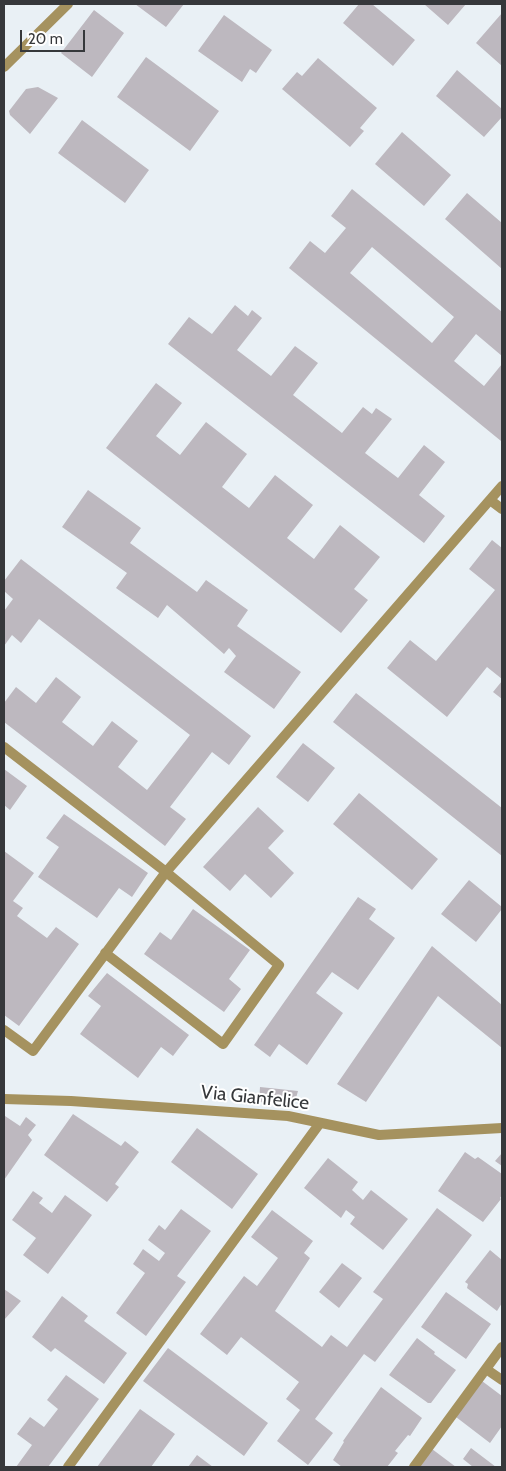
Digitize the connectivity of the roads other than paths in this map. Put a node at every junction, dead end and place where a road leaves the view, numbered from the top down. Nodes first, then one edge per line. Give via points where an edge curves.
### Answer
1 (68, 4) edge
2 (4, 67) edge
3 (502, 486) edge
4 (490, 500) junction
5 (502, 509) edge
6 (4, 746) edge
7 (166, 872) junction
8 (105, 954) junction
9 (4, 1030) edge
10 (4, 1099) edge
11 (320, 1123) junction
12 (502, 1128) edge
13 (502, 1347) edge
14 (486, 1369) junction
15 (502, 1380) edge
16 (68, 1467) edge
17 (414, 1467) edge

1 - 2 street
3 - 4 street
4 - 5 street
4 - 7 street
6 - 7 street
7 - 8 street
7 - 8 street via 279,965 223,1044
8 - 9 street via 33,1051
10 - 11 street, Via Gianfelice via 288,1116
11 - 12 street, Via Gianfelice via 379,1135
11 - 16 street
13 - 14 street
14 - 15 street
14 - 17 street

